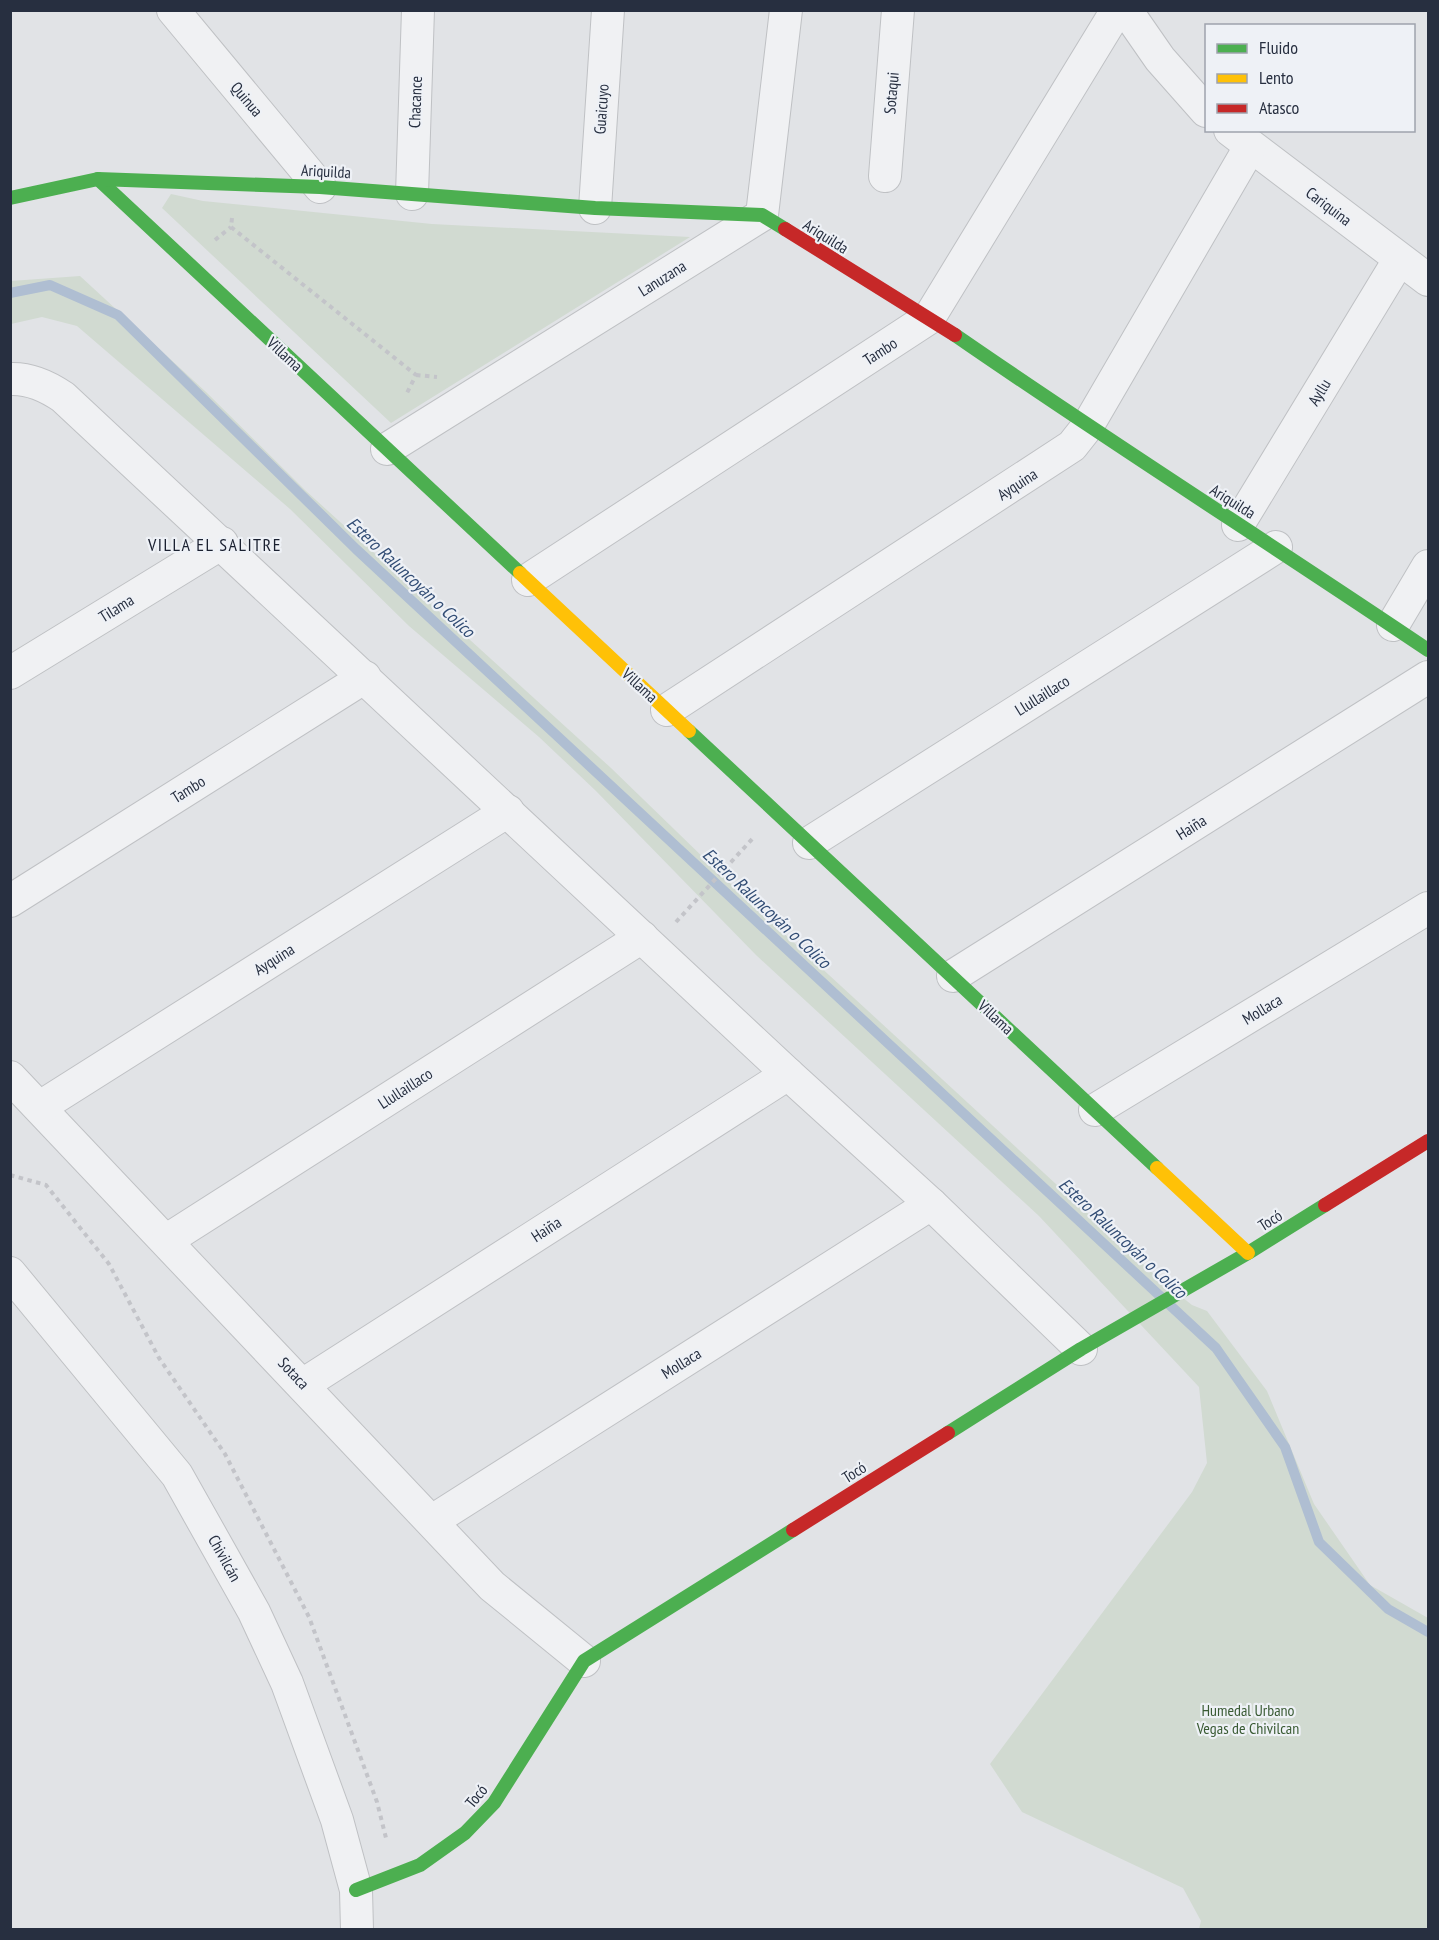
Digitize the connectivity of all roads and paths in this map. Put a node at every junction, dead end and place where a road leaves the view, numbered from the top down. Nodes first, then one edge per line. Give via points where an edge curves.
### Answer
1 (173, 10) edge
2 (418, 10) edge
3 (608, 10) edge
4 (786, 10) edge
5 (898, 10) edge
6 (1117, 10) edge
7 (1126, 10) edge
8 (1205, 110) edge
9 (1240, 139) edge
10 (885, 176) dead end
11 (98, 179) junction
12 (320, 187) junction
13 (412, 194) junction
14 (10, 198) edge
15 (595, 208) junction
16 (762, 215) junction
17 (233, 216) dead end
18 (1399, 260) junction
19 (1428, 280) edge
20 (929, 318) junction
21 (10, 379) edge
22 (1087, 427) junction
23 (393, 444) junction
24 (1238, 525) junction
25 (222, 543) junction
26 (1276, 547) junction
27 (1428, 566) edge
28 (528, 580) junction
29 (1393, 625) junction
30 (1428, 650) edge
31 (10, 673) edge
32 (365, 677) junction
33 (1428, 677) edge
34 (667, 710) junction
35 (508, 811) junction
36 (809, 843) junction
37 (746, 846) dead end
38 (10, 901) edge
39 (1428, 908) edge
40 (672, 926) dead end
41 (642, 937) junction
42 (952, 976) junction
43 (788, 1074) junction
44 (10, 1077) edge
45 (40, 1107) junction
46 (1095, 1110) junction
47 (1428, 1141) edge
48 (931, 1204) junction
49 (167, 1240) junction
50 (1248, 1253) junction
51 (10, 1273) edge
52 (1080, 1349) junction
53 (304, 1384) junction
54 (432, 1521) junction
55 (584, 1661) junction
56 (356, 1890) junction
57 (357, 1929) edge

1 - 12 street, Quinua
2 - 13 street, Chacance
3 - 15 street, Guaicuyo
4 - 16 street
5 - 10 street, Sotaqui
6 - 20 street, Tambo
7 - 8 street via 1160,59
9 - 18 street, Cariquina
9 - 22 street, Ayquina
11 - 12 street, Ariquilda
11 - 14 street
11 - 23 street, Villama
12 - 13 street, Ariquilda
13 - 15 street, Ariquilda
15 - 16 street, Ariquilda
16 - 20 street, Ariquilda
16 - 23 street, Lanuzana
17 - 23 path via 231,227 416,375 391,423
18 - 19 street, Cariquina
18 - 24 street, Ayllu
20 - 22 street, Ariquilda
20 - 28 street, Tambo
21 - 25 street via 30,380 63,397
22 - 24 street, Ariquilda
22 - 34 street, Ayquina via 1072,446 1036,472
23 - 28 street, Villama
24 - 26 street, Ariquilda
25 - 31 street, Tilama
25 - 32 street
26 - 29 street, Ariquilda
26 - 36 street, Llullaillaco
27 - 29 street
28 - 34 street, Villama
29 - 30 street, Ariquilda
32 - 35 street
32 - 38 street, Tambo
33 - 42 street, Haiña
34 - 36 street, Villama
35 - 41 street
35 - 45 street, Ayquina
36 - 42 street, Villama
37 - 40 path
39 - 46 street, Mollaca
41 - 43 street
41 - 49 street, Llullaillaco
42 - 46 street, Villama
43 - 48 street
43 - 53 street, Haiña
44 - 45 street, Sotaca
45 - 49 street, Sotaca
46 - 50 street, Villama
47 - 50 street, Tocó
48 - 52 street
48 - 54 street, Mollaca
49 - 53 street, Sotaca
50 - 52 street, Tocó
51 - 56 street, Chivilcán via 177,1475 217,1542 287,1683 337,1820
52 - 55 street, Tocó
53 - 54 street, Sotaca
54 - 55 street, Sotaca via 492,1586
55 - 56 street, Tocó via 494,1803 465,1833 420,1865
56 - 57 street, Chivilcán

